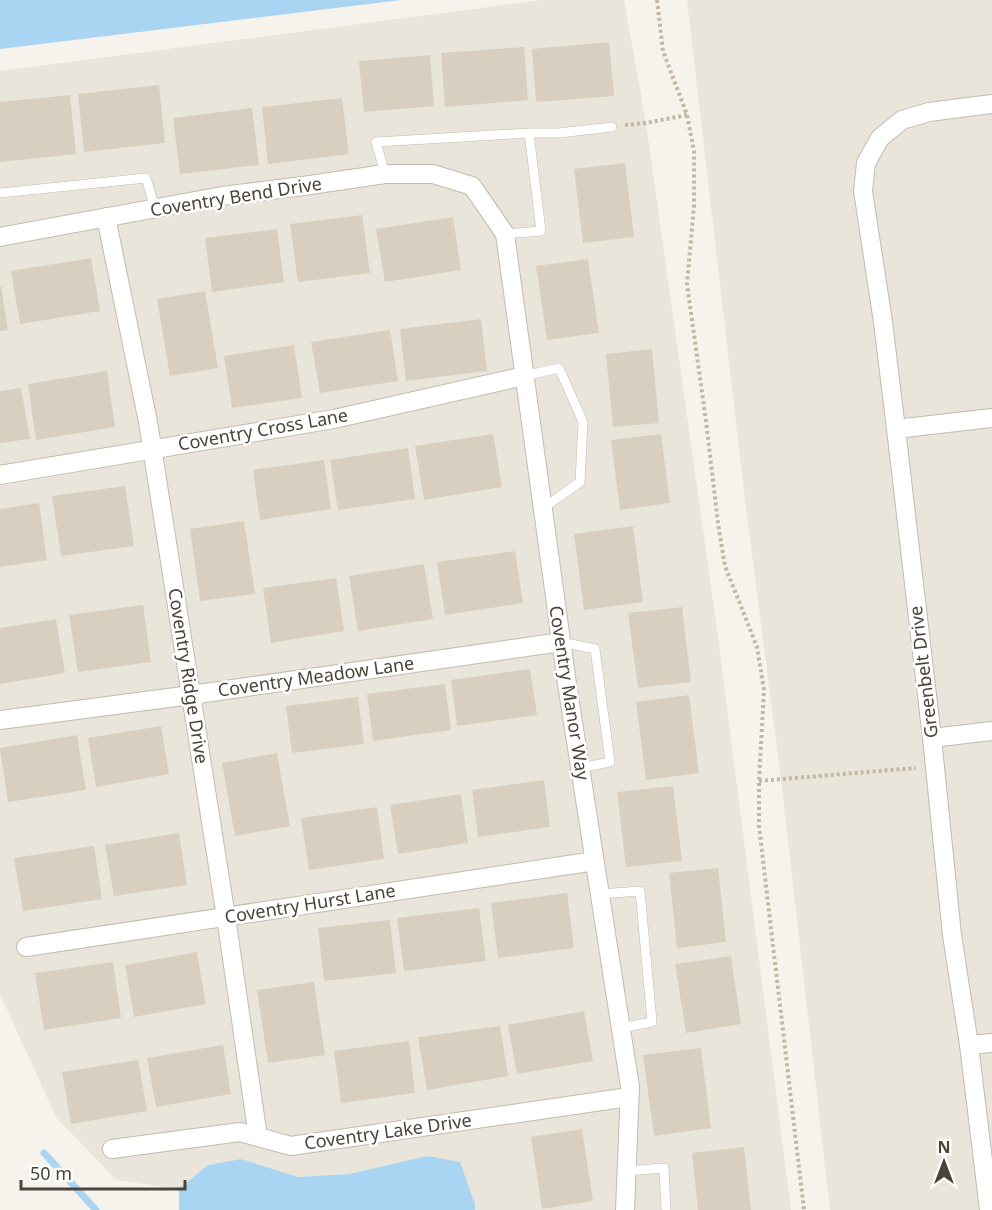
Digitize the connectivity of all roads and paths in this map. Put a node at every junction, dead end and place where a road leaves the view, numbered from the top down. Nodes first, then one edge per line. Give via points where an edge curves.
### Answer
1 (657, 0) edge
2 (992, 105) edge
3 (687, 115) junction
4 (612, 127) joint
5 (529, 133) junction
6 (385, 174) junction
7 (472, 186) joint
8 (0, 193) edge
9 (155, 208) junction
10 (106, 217) junction
11 (505, 234) junction
12 (0, 237) edge
13 (524, 376) junction
14 (992, 418) edge
15 (896, 429) junction
16 (152, 449) junction
17 (0, 475) edge
18 (542, 509) junction
19 (561, 642) junction
20 (191, 695) junction
21 (0, 720) edge
22 (992, 731) edge
23 (932, 738) junction
24 (935, 766) junction
25 (580, 768) junction
26 (759, 781) junction
27 (595, 861) junction
28 (600, 894) junction
29 (226, 917) junction
30 (26, 947) dead end
31 (621, 1028) junction
32 (992, 1043) edge
33 (969, 1045) junction
34 (629, 1097) junction
35 (258, 1137) junction
36 (112, 1149) dead end
37 (626, 1171) junction
38 (625, 1210) edge
39 (666, 1210) edge
40 (804, 1210) edge
41 (989, 1210) edge

1 - 3 path via 663,51
2 - 15 street, Greenbelt Drive via 930,112 902,120 880,138 866,163 863,191
3 - 4 path
3 - 26 path via 694,151 694,206 687,285 725,566 757,647 764,690
4 - 5 lane
5 - 6 lane via 376,142
5 - 11 lane via 541,231
6 - 7 street, Coventry Bend Drive via 433,174
6 - 9 street, Coventry Bend Drive
7 - 11 street, Coventry Manor Way
8 - 9 lane via 146,178
9 - 10 street, Coventry Bend Drive
10 - 12 street, Coventry Bend Drive
10 - 16 street, Coventry Ridge Drive
11 - 13 street, Coventry Manor Way
13 - 16 street, Coventry Cross Lane via 334,419
13 - 18 street, Coventry Manor Way
13 - 18 lane via 559,368 583,422 580,482
14 - 15 street
15 - 23 street, Greenbelt Drive
16 - 17 street, Coventry Cross Lane
16 - 20 street, Coventry Ridge Drive
18 - 19 street, Coventry Manor Way
19 - 20 street, Coventry Meadow Lane
19 - 25 street, Coventry Manor Way
19 - 25 lane via 595,649 610,762
20 - 21 street, Coventry Meadow Lane
20 - 29 street, Coventry Ridge Drive
22 - 23 street
23 - 24 street, Greenbelt Drive
24 - 26 path
24 - 33 street, Greenbelt Drive via 952,935
25 - 27 street, Coventry Manor Way
26 - 40 path via 759,826
27 - 28 street, Coventry Manor Way
27 - 29 street, Coventry Hurst Lane
28 - 31 street, Coventry Manor Way
28 - 31 lane via 640,891 652,1022
29 - 30 street, Coventry Hurst Lane
29 - 35 street, Coventry Ridge Drive
31 - 34 street, Coventry Manor Way
32 - 33 street
33 - 41 street, Greenbelt Drive
34 - 35 street, Coventry Lake Drive via 291,1146
34 - 37 street, Coventry Manor Way
35 - 36 street, Coventry Lake Drive via 240,1132
37 - 38 street, Coventry Manor Way
37 - 39 lane via 664,1168

